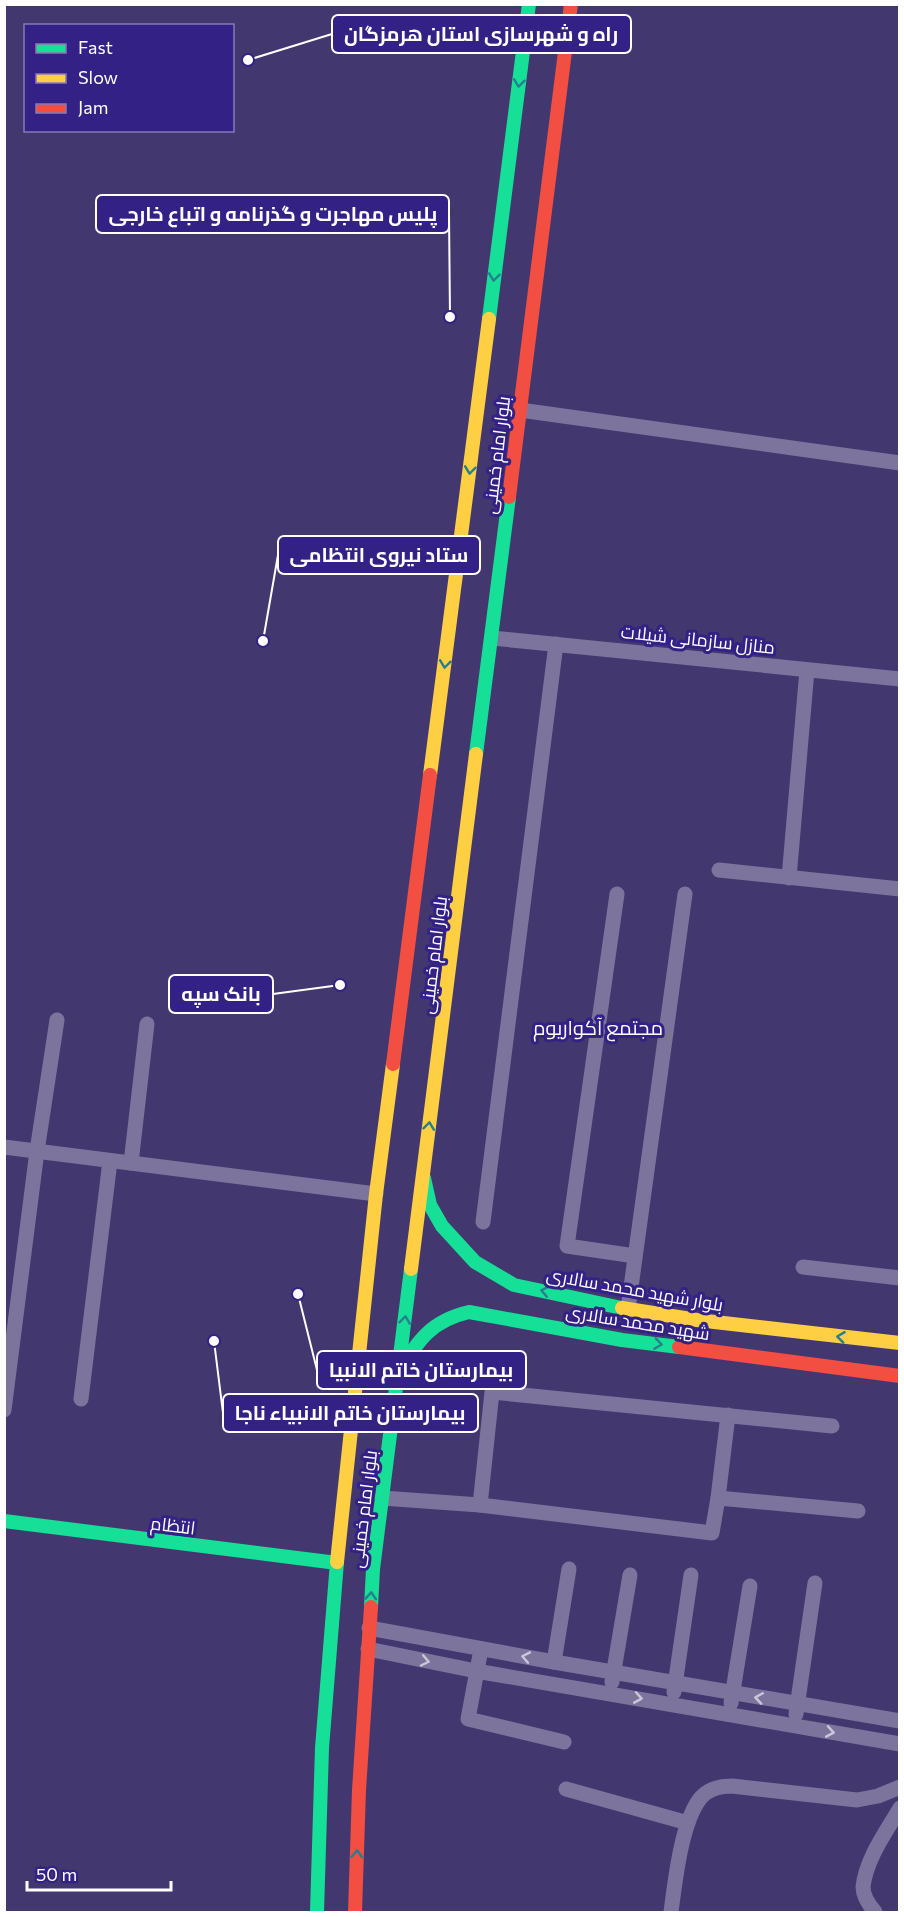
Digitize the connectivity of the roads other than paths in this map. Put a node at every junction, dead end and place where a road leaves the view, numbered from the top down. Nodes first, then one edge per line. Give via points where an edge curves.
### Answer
1 (529, 4) edge
2 (571, 4) edge
3 (520, 410) junction
4 (900, 463) edge
5 (492, 638) junction
6 (556, 644) junction
7 (807, 670) junction
8 (900, 679) edge
9 (719, 870) dead end
10 (789, 878) junction
11 (900, 889) edge
12 (617, 894) dead end
13 (685, 894) dead end
14 (57, 1020) dead end
15 (147, 1024) dead end
16 (4, 1147) edge
17 (37, 1151) junction
18 (110, 1161) junction
19 (131, 1163) junction
20 (423, 1173) junction
21 (376, 1194) junction
22 (483, 1222) dead end
23 (635, 1256) junction
24 (803, 1267) dead end
25 (900, 1278) edge
26 (625, 1324) junction
27 (900, 1343) edge
28 (398, 1373) junction
29 (900, 1376) edge
30 (81, 1399) dead end
31 (4, 1410) edge
32 (728, 1415) junction
33 (832, 1426) dead end
34 (382, 1498) junction
35 (718, 1498) junction
36 (480, 1505) junction
37 (858, 1511) dead end
38 (4, 1521) edge
39 (337, 1563) junction
40 (569, 1569) dead end
41 (630, 1575) dead end
42 (691, 1575) dead end
43 (815, 1583) dead end
44 (750, 1586) dead end
45 (369, 1628) junction
46 (481, 1648) junction
47 (368, 1649) junction
48 (554, 1662) junction
49 (476, 1671) junction
50 (614, 1672) junction
51 (675, 1683) junction
52 (732, 1693) junction
53 (610, 1694) junction
54 (672, 1704) junction
55 (798, 1704) junction
56 (729, 1715) junction
57 (900, 1721) edge
58 (794, 1726) junction
59 (564, 1742) dead end
60 (900, 1744) edge
61 (900, 1787) edge
62 (567, 1789) dead end
63 (900, 1808) edge
64 (688, 1823) junction
65 (317, 1912) edge
66 (355, 1912) edge
67 (671, 1912) edge
68 (875, 1912) edge

1 -> 21 main road, بلوار امام خمینی
2 - 3 main road, بلوار امام خمینی
3 - 4 street
3 - 5 main road, بلوار امام خمینی
5 - 6 street, منازل سازمانی شیلات
20 -> 5 main road, بلوار امام خمینی
6 - 7 street, منازل سازمانی شیلات
6 - 22 street
7 - 8 street, منازل سازمانی شیلات
7 - 10 street
9 - 10 street
10 - 11 street
12 - 23 street via 567,1246
13 - 23 street
14 - 17 street
15 - 19 street
16 - 17 street
17 - 18 street
17 - 31 street
18 - 19 street
18 - 30 street
19 - 21 street
26 -> 20 main road, بلوار شهید محمد سالاری via 514,1285 475,1262 441,1226 430,1205
28 -> 20 main road, بلوار امام خمینی
21 - 39 main road, بلوار امام خمینی
23 - 26 street
24 - 25 street
27 -> 26 main road, بلوار شهید محمد سالاری via 697,1320
26 - 28 main road, شهید محمد سالاری via 469,1312 450,1316 436,1323 417,1343
26 -> 29 main road, شهید محمد سالاری
28 - 34 main road, بلوار امام خمینی
32 - 33 street
32 - 35 street
32 - 36 street via 492,1392
34 - 36 street
45 -> 34 main road, بلوار امام خمینی
35 - 36 street via 712,1533
35 - 37 street
38 - 39 main road, انتظام
39 - 65 main road, بلوار امام خمینی via 322,1748
40 - 48 street
41 - 50 street
42 - 51 street
43 - 55 street
44 - 52 street
45 - 46 street
45 - 47 main road, بلوار امام خمینی
48 -> 46 street
46 - 49 street
47 -> 49 street
66 -> 47 main road, بلوار امام خمینی
48 - 50 street
49 - 53 street
49 - 59 street via 468,1719
50 - 51 street
50 - 53 street
51 - 52 street
51 - 54 street
55 -> 52 street
52 - 56 street
53 -> 54 street
54 - 56 street
55 - 57 street
55 - 58 street
56 - 58 street
58 -> 60 street
61 - 64 street via 857,1800 720,1786 699,1799
62 - 64 street
63 - 68 street via 871,1859 863,1889
64 - 67 street

